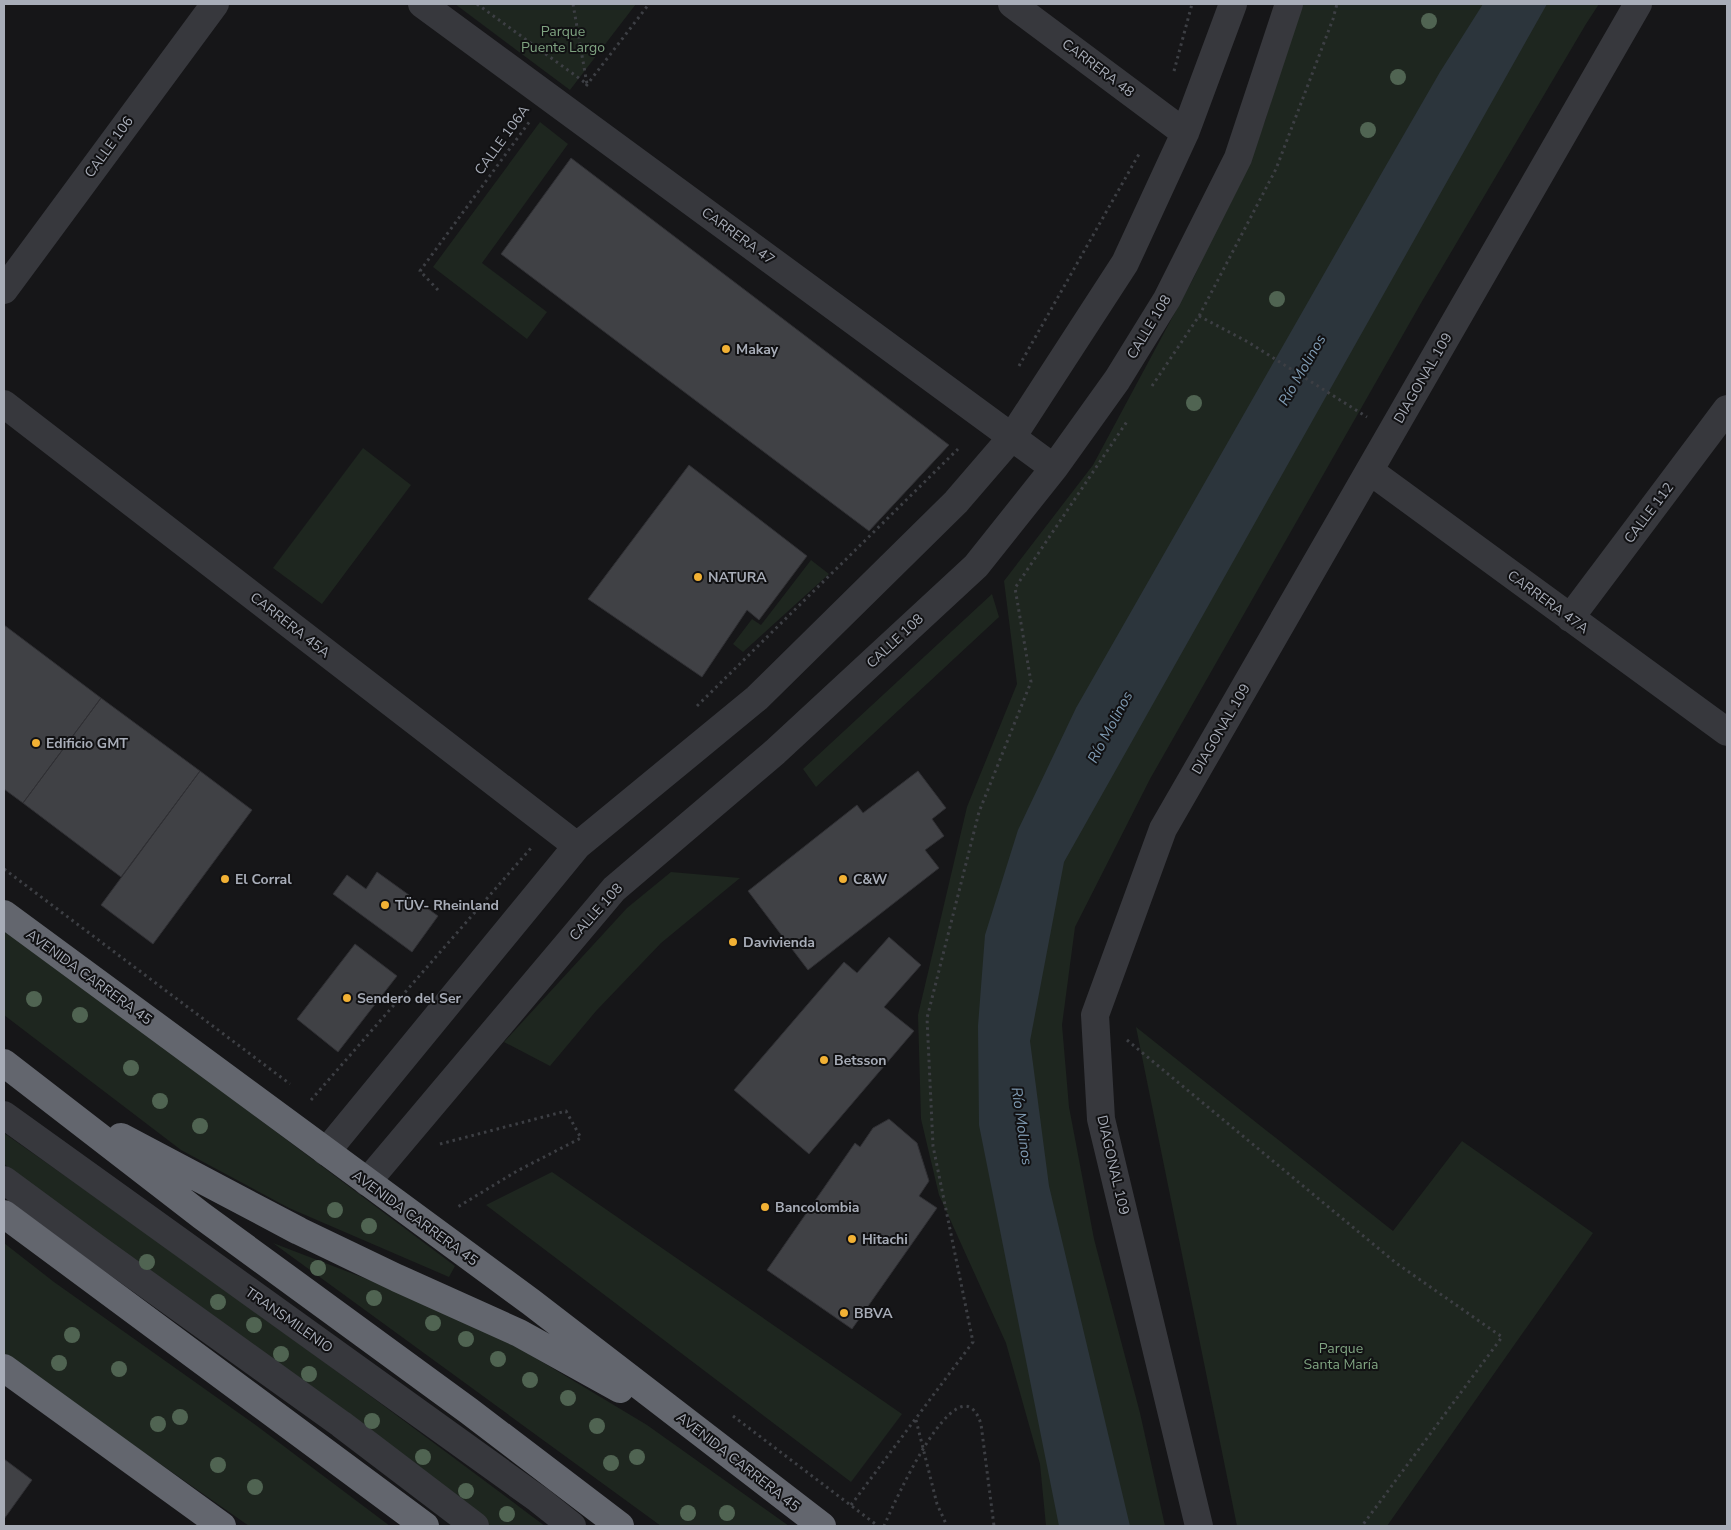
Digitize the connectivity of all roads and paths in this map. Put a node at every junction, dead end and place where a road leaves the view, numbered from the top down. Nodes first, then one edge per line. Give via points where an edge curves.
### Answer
1 (215, 4) edge
2 (422, 4) edge
3 (477, 4) edge
4 (573, 4) edge
5 (649, 4) edge
6 (1012, 4) edge
7 (1192, 4) edge
8 (1233, 4) edge
9 (1289, 4) edge
10 (1336, 4) edge
11 (1638, 4) edge
12 (587, 84) junction
13 (567, 110) junction
14 (1161, 116) junction
15 (1185, 133) junction
16 (4, 290) edge
17 (438, 290) dead end
18 (1167, 299) junction
19 (1199, 316) junction
20 (1018, 368) dead end
21 (1149, 390) dead end
22 (4, 404) edge
23 (1727, 409) edge
24 (1357, 411) dead end
25 (1132, 415) dead end
26 (989, 420) junction
27 (1012, 437) junction
28 (1054, 468) junction
29 (1370, 471) junction
30 (1570, 618) junction
31 (693, 709) dead end
32 (1727, 732) edge
33 (550, 826) junction
34 (577, 846) junction
35 (4, 914) edge
36 (1095, 1014) junction
37 (4, 1063) edge
38 (53, 1100) junction
39 (312, 1100) dead end
40 (4, 1115) edge
41 (474, 1135) dead end
42 (326, 1152) junction
43 (4, 1180) edge
44 (366, 1182) junction
45 (456, 1208) dead end
46 (4, 1214) edge
47 (4, 1368) edge
48 (916, 1420) junction
49 (700, 1433) junction
50 (851, 1505) dead end
51 (222, 1526) edge
52 (425, 1526) edge
53 (475, 1526) edge
54 (572, 1526) edge
55 (620, 1526) edge
56 (822, 1526) edge
57 (884, 1526) edge
58 (947, 1526) edge
59 (994, 1526) edge
60 (1199, 1526) edge
61 (1362, 1526) edge

1 - 16 street, CALLE 106
2 - 13 street, CARRERA 47
3 - 12 path
4 - 12 path
5 - 12 path
6 - 14 street, CARRERA 48
7 - 14 path
8 - 15 street
9 - 18 street, CALLE 108 via 1238,158
10 - 19 path via 1276,169
11 - 29 street, DIAGONAL 109
12 - 13 path
13 - 17 path, CALLE 106A via 539,108 420,271
13 - 26 street, CARRERA 47
14 - 15 street, CARRERA 48
14 - 20 path
15 - 27 street via 1124,263
18 - 19 path
18 - 28 street, CALLE 108 via 1117,380
19 - 21 path
19 - 24 path via 1248,342
22 - 33 street, CARRERA 45A
23 - 30 street, CALLE 112
25 - 48 path via 1014,588 1031,682 979,812 927,1018 933,1146 973,1342
26 - 27 street, CARRERA 47
26 - 31 path
27 - 28 street, CARRERA 47
27 - 34 street via 956,502 757,698
28 - 44 street, CALLE 108 via 976,566 775,752 614,889
29 - 30 street, CARRERA 47A
29 - 36 street, DIAGONAL 109 via 1163,829
30 - 32 street, CARRERA 47A
33 - 34 street, CARRERA 45A
33 - 39 path
34 - 42 street
35 - 42 highway, AVENIDA CARRERA 45
36 - 60 street, DIAGONAL 109 via 1101,1119
36 - 61 path via 1396,1263 1502,1337
37 - 38 highway
38 - 49 highway via 299,1230 519,1333
38 - 55 highway via 202,1216
40 - 54 street, TRANSMILENIO
41 - 45 path via 566,1112 581,1138
42 - 44 highway, AVENIDA CARRERA 45
43 - 53 street via 341,1424
44 - 49 highway, AVENIDA CARRERA 45 via 531,1302
46 - 52 highway
47 - 51 highway
48 - 50 path
48 - 58 path via 937,1504
49 - 56 highway, AVENIDA CARRERA 45
57 - 59 path, bridge via 927,1443 951,1411 967,1406 974,1408 981,1424

